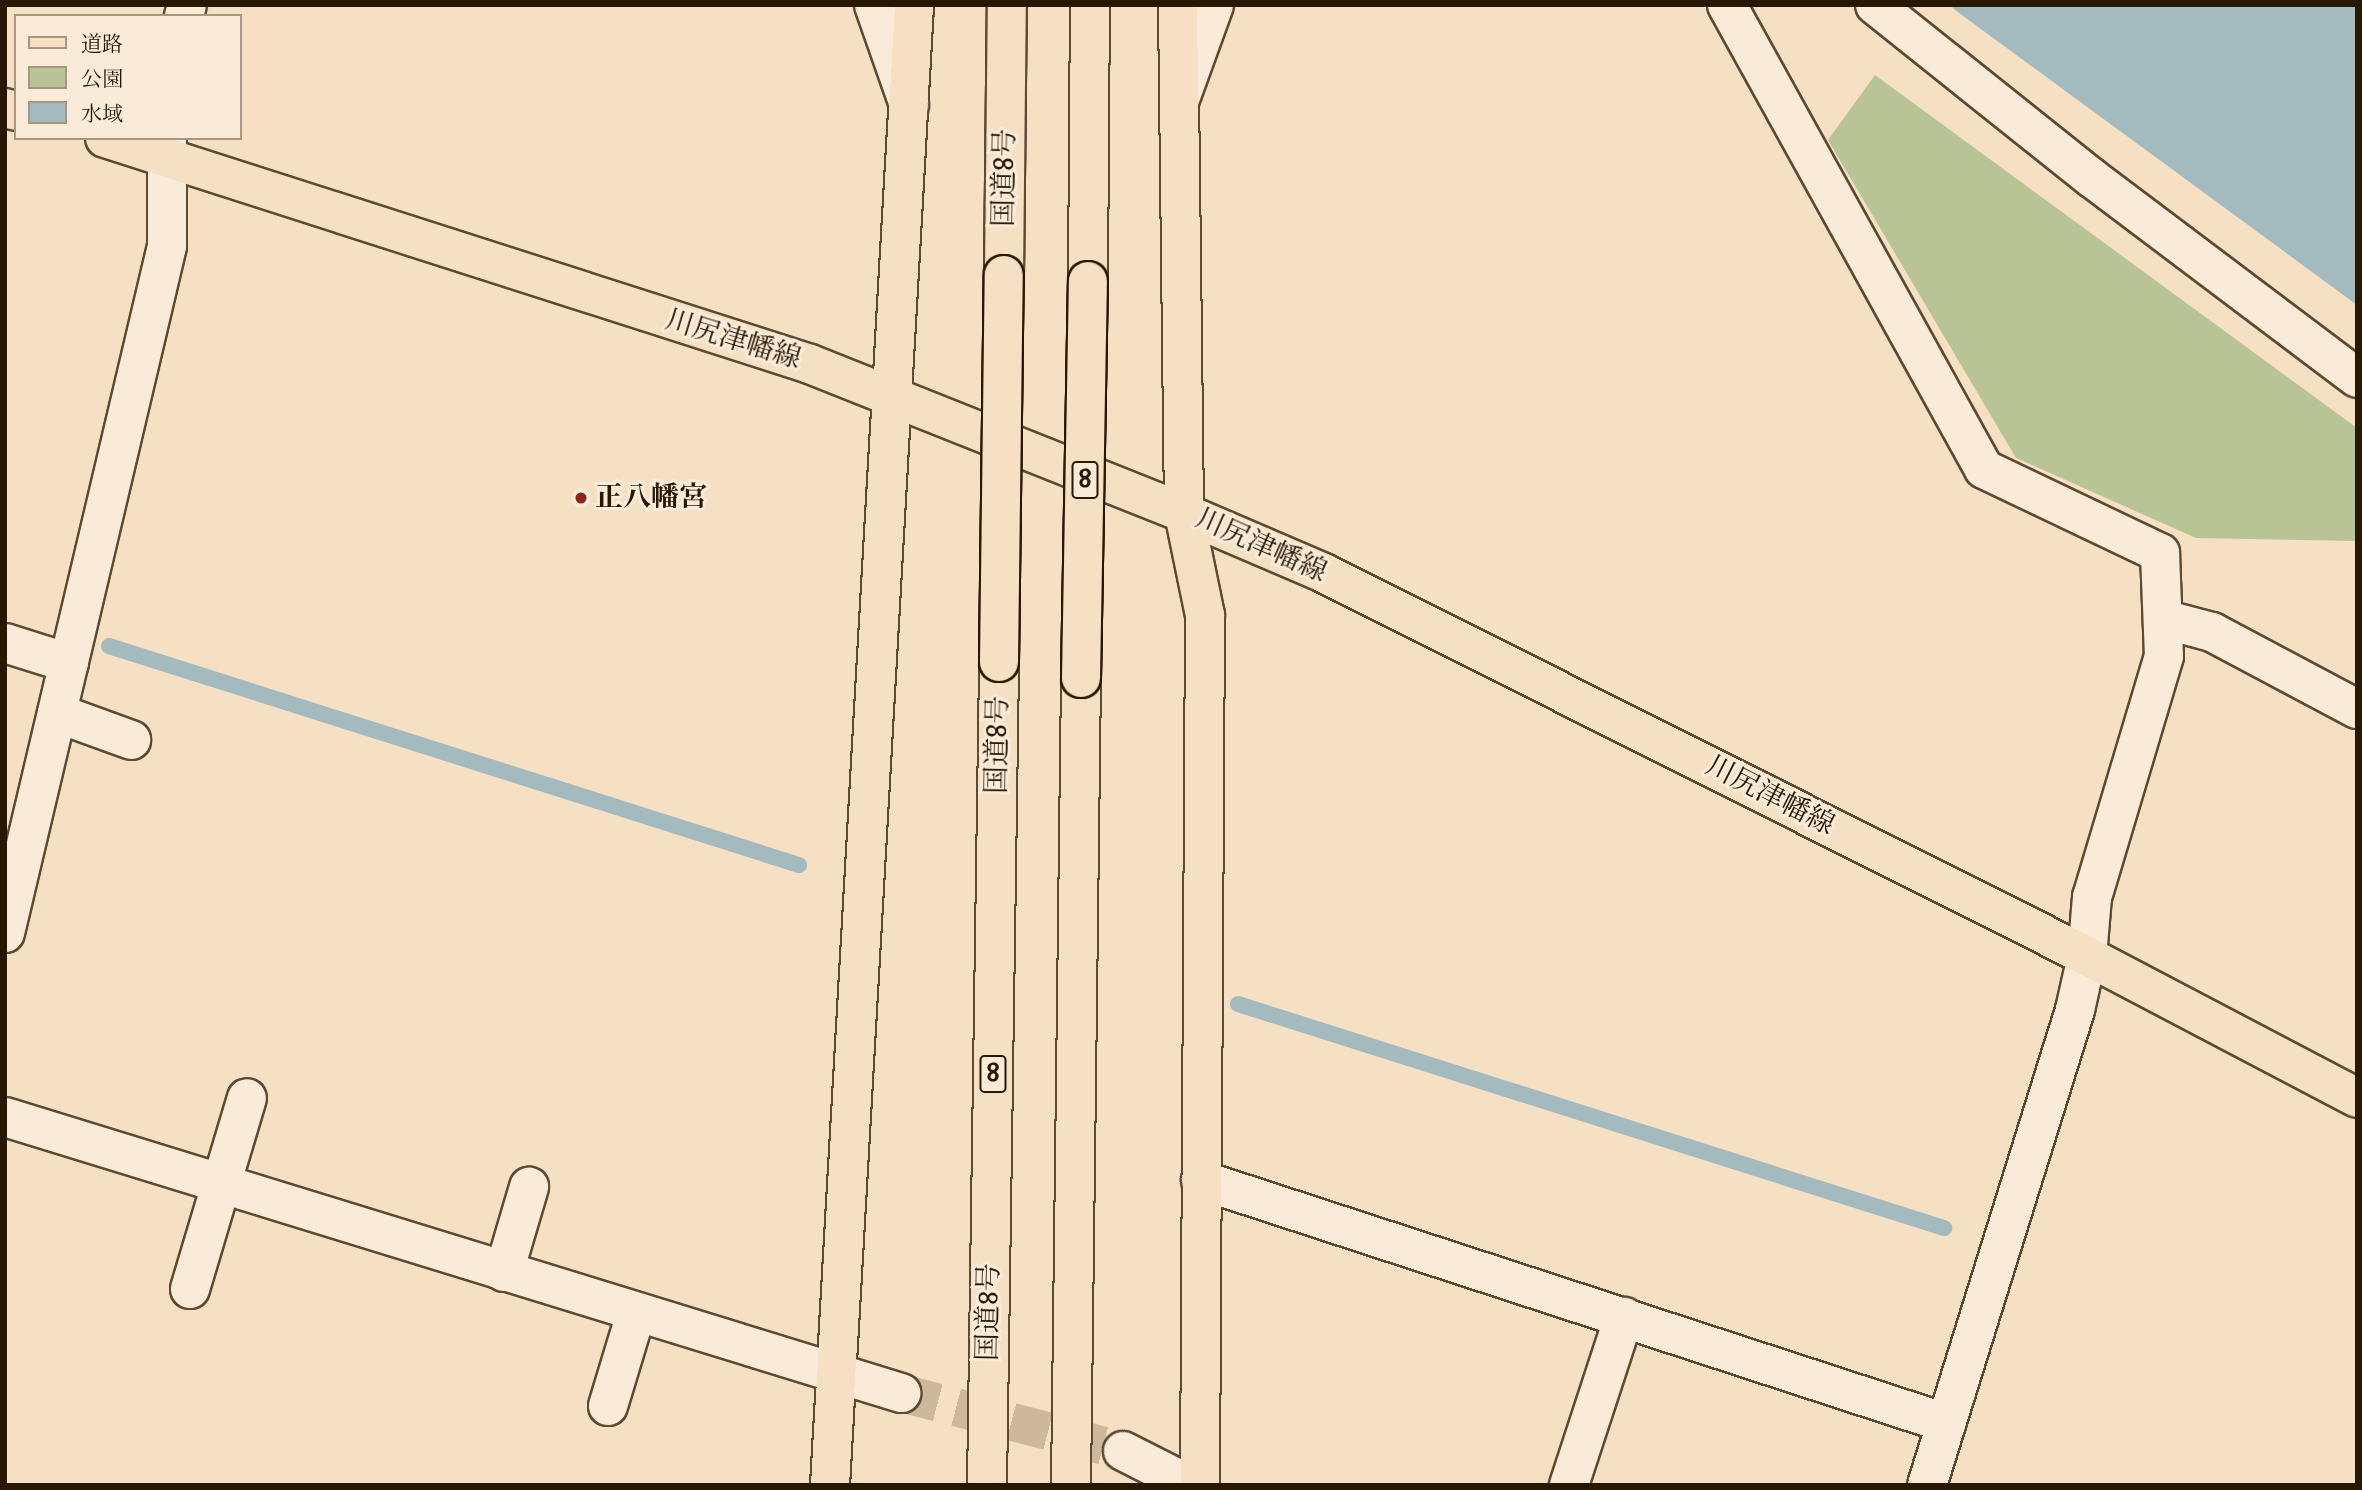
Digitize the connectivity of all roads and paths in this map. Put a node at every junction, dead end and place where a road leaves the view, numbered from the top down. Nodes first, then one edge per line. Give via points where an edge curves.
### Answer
1 (874, 5) edge
2 (914, 5) edge
3 (1007, 5) edge
4 (1090, 5) edge
5 (1178, 5) edge
6 (1214, 5) edge
7 (1727, 5) edge
8 (1875, 5) edge
9 (1179, 100) junction
10 (910, 110) junction
11 (118, 140) edge
12 (168, 148) edge
13 (2357, 378) edge
14 (890, 396) junction
15 (1184, 513) junction
16 (2163, 619) junction
17 (5, 643) edge
18 (69, 663) junction
19 (2357, 709) edge
20 (57, 713) junction
21 (131, 740) dead end
22 (5, 933) edge
23 (2087, 956) junction
24 (247, 1098) dead end
25 (2357, 1098) edge
26 (5, 1117) edge
27 (1202, 1180) junction
28 (222, 1185) junction
29 (529, 1186) dead end
30 (504, 1272) junction
31 (190, 1289) dead end
32 (636, 1313) junction
33 (1624, 1317) junction
34 (839, 1377) junction
35 (901, 1394) tunnel mouth
36 (608, 1406) dead end
37 (1946, 1423) junction
38 (1123, 1451) tunnel mouth
39 (838, 1475) edge
40 (986, 1485) edge
41 (1071, 1485) edge
42 (1190, 1485) edge
43 (1200, 1485) edge
44 (1569, 1485) edge
45 (1927, 1485) edge

1 - 10 street
2 - 10 main road
3 - 40 main road, 国道8号 / 8, bridge
4 - 41 main road, 8, bridge
5 - 9 main road
6 - 9 street
7 - 16 street via 1984,469 2160,553
8 - 13 street via 2092,178
9 - 15 main road
10 - 14 main road
11 - 12 main road, 川尻津幡線
12 - 14 main road, 川尻津幡線 via 810,364
12 - 18 street via 167,246
14 - 15 main road, 川尻津幡線
14 - 34 main road
15 - 23 main road, 川尻津幡線 via 1324,573
15 - 27 main road via 1205,615
16 - 19 street via 2212,632
16 - 23 street via 2164,656 2092,897
17 - 18 street
18 - 20 street
20 - 21 street
20 - 22 street
23 - 25 main road, 川尻津幡線
23 - 37 street via 2075,1010
24 - 28 street
26 - 28 street
27 - 33 street
27 - 43 main road
28 - 30 street
28 - 31 street
29 - 30 street
30 - 32 street
32 - 34 street
32 - 36 street
33 - 37 street
33 - 44 street
34 - 35 street
34 - 39 main road
37 - 45 street
38 - 42 street

